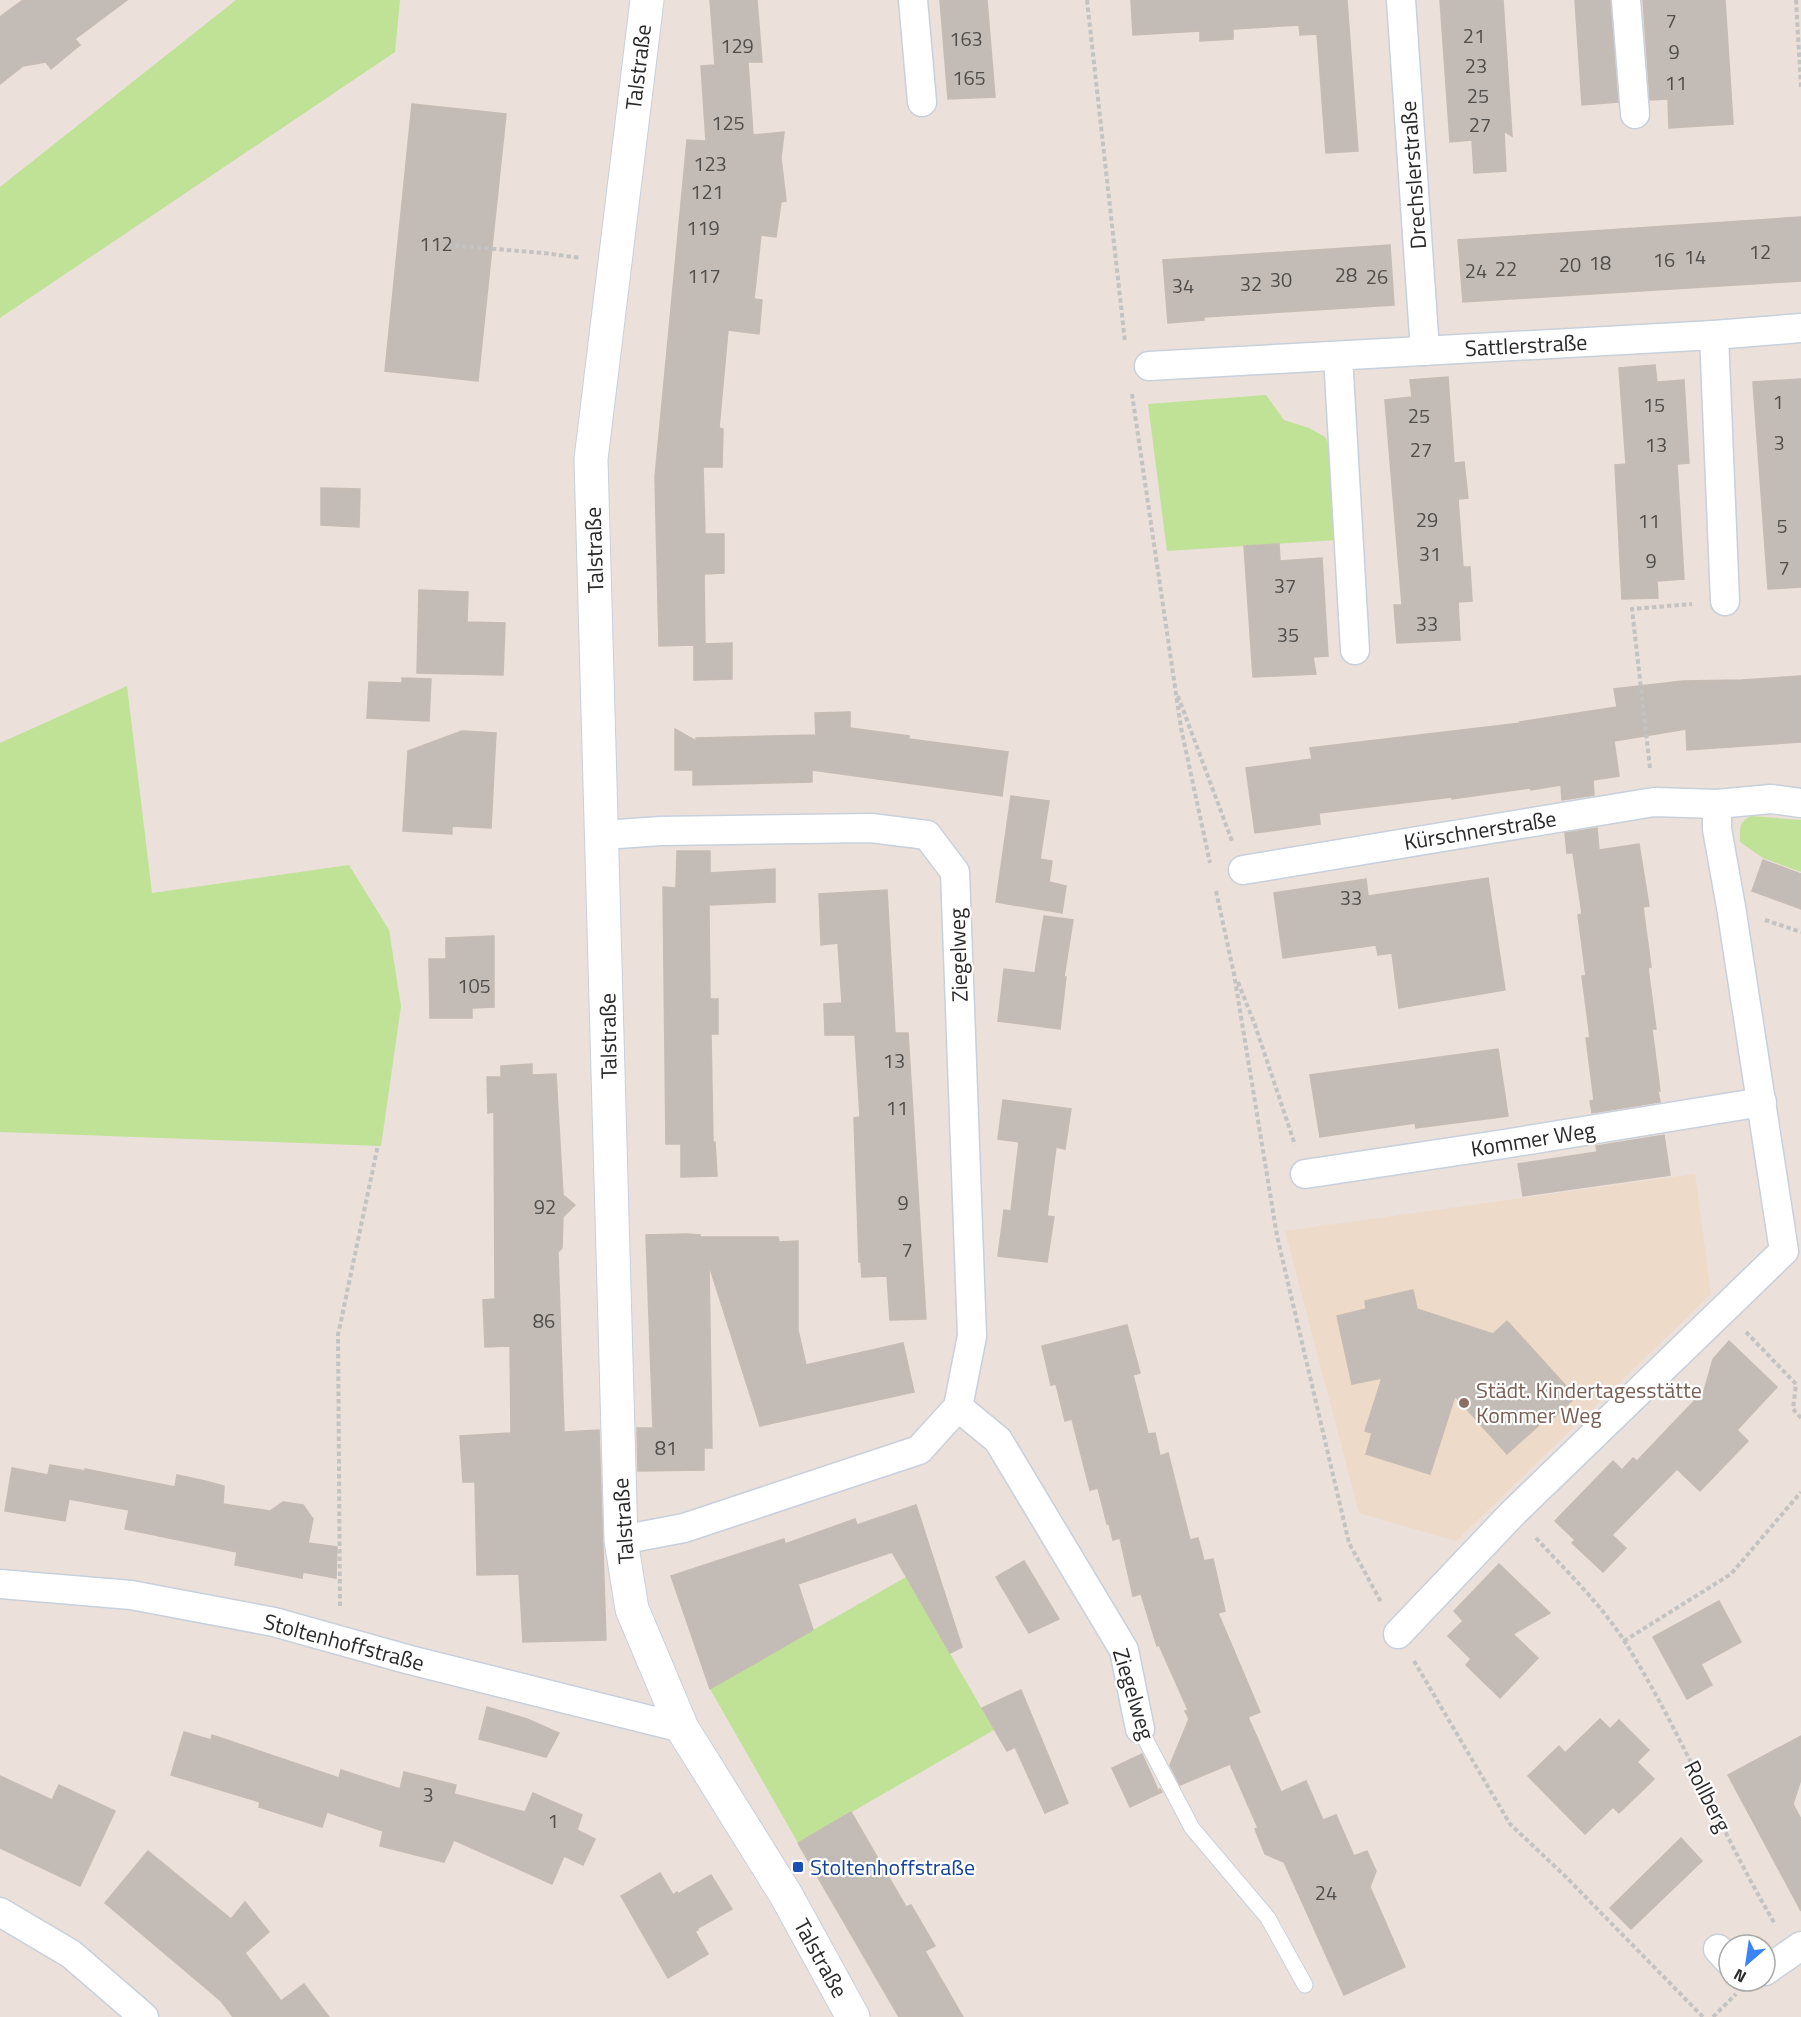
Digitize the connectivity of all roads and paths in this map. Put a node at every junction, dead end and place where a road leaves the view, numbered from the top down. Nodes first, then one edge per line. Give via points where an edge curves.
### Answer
1 (647, 0) edge
2 (913, 0) edge
3 (1087, 0) edge
4 (1401, 0) edge
5 (1626, 0) edge
6 (1796, 0) edge
7 (1092, 50) dead end
8 (1801, 88) edge
9 (922, 102) dead end
10 (1635, 114) dead end
11 (447, 244) dead end
12 (587, 259) dead end
13 (1801, 328) edge
14 (1714, 335) junction
15 (1425, 351) junction
16 (1338, 356) junction
17 (1149, 366) dead end
18 (1725, 601) joint
19 (1355, 650) dead end
20 (1175, 689) dead end
21 (1654, 802) junction
22 (1801, 803) edge
23 (1717, 804) junction
24 (603, 835) junction
25 (1243, 870) joint
26 (1234, 974) dead end
27 (1762, 1102) junction
28 (378, 1145) dead end
29 (1305, 1174) joint
30 (1724, 1310) junction
31 (958, 1407) junction
32 (1801, 1418) edge
33 (1801, 1492) edge
34 (1513, 1513) junction
35 (621, 1540) junction
36 (0, 1584) edge
37 (341, 1604) dead end
38 (1398, 1634) joint
39 (1624, 1641) junction
40 (682, 1728) junction
41 (1140, 1729) joint
42 (0, 1912) edge
43 (1796, 1949) edge
44 (1777, 1962) edge
45 (1305, 1985) dead end
46 (1738, 1993) edge
47 (144, 2017) edge
48 (853, 2017) edge
49 (1703, 2017) edge
50 (1713, 2017) edge

1 - 24 street, Talstraße via 591,459
2 - 9 street
3 - 7 path
4 - 15 street, Drechslerstraße
5 - 10 street
6 - 8 path
11 - 12 path
13 - 14 street, Sattlerstraße
14 - 15 street, Sattlerstraße
14 - 18 street
15 - 16 street, Sattlerstraße
16 - 17 street, Sattlerstraße
16 - 19 street
18 - 21 path via 1632,609
20 - 25 path
21 - 23 street, Kürschnerstraße
21 - 25 street, Kürschnerstraße
22 - 23 street via 1771,799
23 - 27 street via 1717,829
24 - 31 street, Ziegelweg via 871,828 927,836 955,872 972,1336
24 - 35 street, Talstraße
26 - 29 path
27 - 29 street, Kommer Weg
27 - 30 street via 1784,1251
28 - 37 path via 338,1335
30 - 32 path via 1796,1384 1793,1409
30 - 34 street
31 - 35 street via 919,1450 684,1528
31 - 41 street, Ziegelweg via 998,1440 1124,1650
33 - 39 path via 1731,1574
34 - 38 street
34 - 39 path, Rollberg via 1593,1599
35 - 40 street, Talstraße via 632,1609
36 - 40 street, Stoltenhoffstraße via 131,1595 274,1622
38 - 49 path via 1510,1824
39 - 43 path, Rollberg via 1673,1725 1765,1906
40 - 48 street, Talstraße via 786,1895
41 - 45 lane, Ziegelweg via 1192,1828 1268,1918
42 - 47 street via 71,1954
43 - 44 street
46 - 50 path

